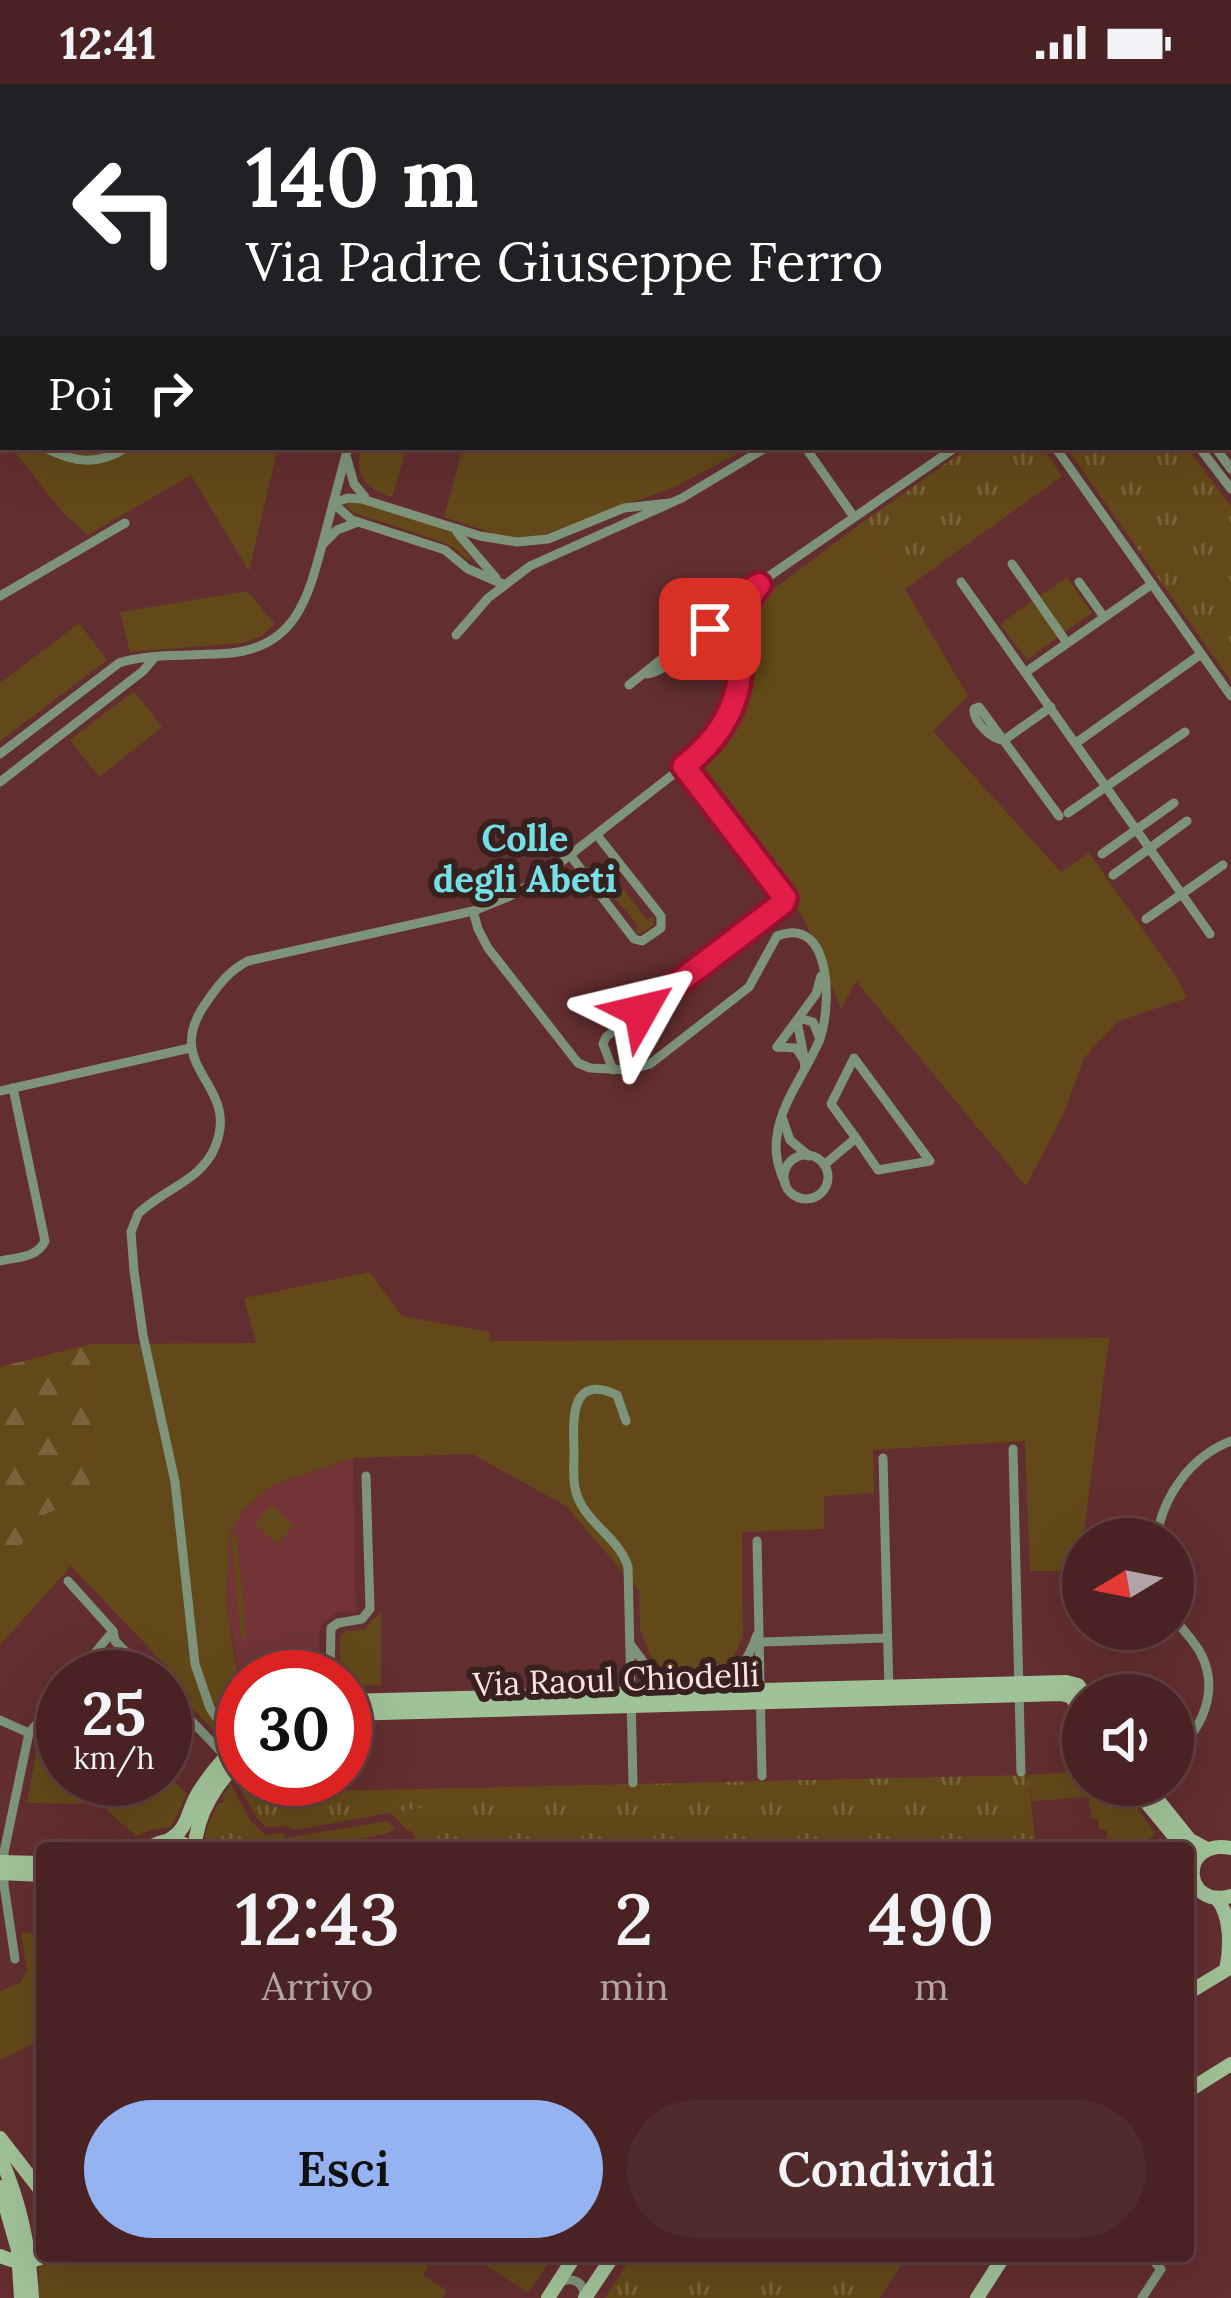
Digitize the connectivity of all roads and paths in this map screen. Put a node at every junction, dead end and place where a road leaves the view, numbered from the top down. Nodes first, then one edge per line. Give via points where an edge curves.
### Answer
1 (51, 450) edge
2 (121, 450) edge
3 (347, 450) edge
4 (762, 450) edge
5 (807, 450) edge
6 (952, 450) edge
7 (1057, 450) edge
8 (1201, 450) edge
9 (1231, 489) edge
10 (370, 500) junction
11 (333, 503) junction
12 (670, 503) junction
13 (854, 517) junction
14 (358, 522) junction
15 (125, 524) dead end
16 (458, 529) junction
17 (321, 547) junction
18 (1012, 564) dead end
19 (961, 582) dead end
20 (1078, 582) dead end
21 (1152, 584) junction
22 (505, 585) junction
23 (759, 585) junction
24 (0, 596) edge
25 (741, 610) junction
26 (1104, 617) junction
27 (703, 633) junction
28 (456, 635) dead end
29 (1067, 643) junction
30 (740, 650) junction
31 (1201, 653) junction
32 (154, 658) junction
33 (1026, 672) junction
34 (629, 686) dead end
35 (1231, 696) edge
36 (1051, 707) junction
37 (53, 713) junction
38 (67, 730) junction
39 (1185, 731) dead end
40 (1076, 743) junction
41 (1, 753) edge
42 (684, 766) junction
43 (16, 770) junction
44 (0, 782) edge
45 (1107, 786) junction
46 (1174, 803) dead end
47 (1187, 820) dead end
48 (1137, 829) junction
49 (597, 835) junction
50 (1150, 848) junction
51 (1102, 854) dead end
52 (570, 856) junction
53 (1222, 865) dead end
54 (1113, 875) dead end
55 (1183, 893) junction
56 (473, 911) junction
57 (1146, 919) dead end
58 (1210, 934) dead end
59 (821, 964) junction
60 (798, 1019) junction
61 (820, 1039) junction
62 (190, 1048) junction
63 (805, 1065) junction
64 (613, 1070) junction
65 (13, 1088) junction
66 (0, 1091) edge
67 (782, 1117) junction
68 (856, 1138) junction
69 (809, 1156) junction
70 (824, 1165) junction
71 (784, 1183) junction
72 (0, 1261) edge
73 (626, 1421) dead end
74 (1231, 1441) edge
75 (1013, 1449) dead end
76 (883, 1457) dead end
77 (366, 1476) dead end
78 (1161, 1518) edge
79 (757, 1541) dead end
80 (68, 1581) dead end
81 (113, 1631) junction
82 (759, 1636) junction
83 (887, 1638) junction
84 (629, 1644) junction
85 (1194, 1646) edge
86 (97, 1650) edge
87 (124, 1650) edge
88 (331, 1650) edge
89 (1062, 1683) edge
90 (1019, 1689) junction
91 (700, 1692) junction
92 (889, 1692) junction
93 (1062, 1693) edge
94 (761, 1696) junction
95 (631, 1699) junction
96 (372, 1700) edge
97 (372, 1713) edge
98 (192, 1715) edge
99 (216, 1717) edge
100 (0, 1720) edge
101 (36, 1725) edge
102 (29, 1733) junction
103 (1194, 1733) edge
104 (216, 1734) edge
105 (1021, 1772) dead end
106 (216, 1774) edge
107 (762, 1776) dead end
108 (633, 1783) dead end
109 (216, 1786) edge
110 (1149, 1806) edge
111 (1164, 1806) edge
112 (167, 1840) junction
113 (162, 1842) edge
114 (178, 1842) edge
115 (194, 1842) edge
116 (1179, 1842) edge
117 (1194, 1842) edge
118 (1194, 1842) edge
119 (1230, 1848) edge
120 (1207, 1849) junction
121 (1194, 1853) edge
122 (36, 1864) edge
123 (2, 1868) edge
124 (36, 1874) edge
125 (1194, 1881) edge
126 (1224, 1898) edge
127 (14, 1959) dead end
128 (1228, 1969) edge
129 (1194, 1989) edge
130 (1231, 2064) edge
131 (1194, 2087) edge
132 (0, 2138) edge
133 (0, 2156) edge
134 (36, 2184) edge
135 (0, 2187) edge
136 (23, 2249) junction
137 (0, 2256) edge
138 (36, 2260) edge
139 (571, 2262) edge
140 (609, 2262) edge
141 (1000, 2262) edge
142 (1154, 2262) edge
143 (558, 2283) junction
144 (21, 2298) edge
145 (32, 2298) edge
146 (548, 2298) edge
147 (584, 2298) edge
148 (976, 2298) edge
149 (1142, 2298) edge

1 - 2 street via 89,462
3 - 10 street via 355,484
3 - 11 street
4 - 12 street
5 - 13 street
6 - 13 street
7 - 21 street
8 - 9 street
10 - 11 street
10 - 16 street
11 - 14 street
11 - 17 street
12 - 16 street via 624,508 533,542
12 - 22 street
13 - 23 street
14 - 17 street
14 - 22 street via 445,550
15 - 24 street
16 - 22 street
17 - 32 street via 300,611 271,641 253,650
18 - 29 street
19 - 33 street
20 - 26 street
21 - 26 street
21 - 31 street
22 - 28 street
23 - 25 street
23 - 27 street
25 - 27 street
25 - 30 street
26 - 29 street
27 - 30 street via 724,632
27 - 34 street
29 - 33 street
30 - 42 street via 725,722
31 - 35 street
31 - 40 street
32 - 37 street via 119,663
32 - 38 street
33 - 36 street
36 - 40 street
36 - 45 street via 1004,740 1064,814
37 - 38 street
37 - 41 street
38 - 43 street
39 - 45 street
40 - 45 street
41 - 43 street
42 - 49 street
42 - 64 street via 785,898 606,1037
43 - 44 street
45 - 48 street
46 - 48 street
47 - 50 street
48 - 50 street
48 - 51 street
49 - 52 street
49 - 52 street via 661,916 661,928 634,939
50 - 54 street
50 - 55 street
52 - 56 street via 524,889
53 - 55 street
55 - 57 street
55 - 58 street
56 - 62 street via 248,961 197,1014
56 - 64 street via 484,943 578,1063
59 - 60 street via 819,988
59 - 61 street via 828,1004
59 - 64 street via 809,938 782,933 745,990 643,1068
60 - 61 street via 814,1022
60 - 63 street
60 - 63 street via 776,1046 796,1048
61 - 63 street
62 - 65 street
62 - 99 street via 218,1102 220,1132 205,1164 146,1207 131,1232 175,1482 191,1643
63 - 67 street
65 - 66 street
65 - 72 street via 45,1240 33,1254
67 - 69 street via 790,1140
67 - 71 street via 776,1138
68 - 68 street via 832,1105 854,1058 930,1161 878,1170
68 - 70 street
69 - 70 street
69 - 71 street via 788,1164
70 - 71 street via 828,1178 818,1196 797,1197
73 - 84 street via 617,1395 604,1389 583,1395 573,1416 576,1495 628,1567
74 - 78 street via 1183,1476
75 - 90 street
76 - 83 street
77 - 88 street via 370,1609 332,1628
79 - 82 street
80 - 81 street
81 - 86 street
81 - 87 street
82 - 83 street
82 - 91 street via 744,1666
82 - 94 street
83 - 92 street
84 - 91 street via 651,1672
84 - 95 street
85 - 103 street via 1209,1690
89 - 90 main road, Via Raoul Chiodelli
90 - 92 main road, Via Raoul Chiodelli
90 - 93 main road, Via Raoul Chiodelli
90 - 105 street
91 - 94 main road, Via Raoul Chiodelli
91 - 95 main road, Via Raoul Chiodelli
92 - 94 main road, Via Raoul Chiodelli
94 - 95 main road, Via Raoul Chiodelli
94 - 107 street
95 - 96 main road, Via Raoul Chiodelli
95 - 97 main road, Via Raoul Chiodelli
95 - 108 street
98 - 104 street
100 - 102 street
101 - 102 street
102 - 123 street
106 - 112 main road via 183,1829
109 - 115 main road
110 - 116 main road
111 - 118 main road
112 - 113 main road
112 - 114 main road
117 - 120 main road
119 - 120 main road
120 - 121 main road
122 - 123 main road
123 - 124 main road
123 - 127 street
125 - 126 main road via 1198,1890
126 - 128 main road
128 - 129 main road
130 - 131 main road
132 - 134 main road
133 - 136 main road
135 - 136 main road
136 - 144 main road
136 - 145 main road
137 - 138 main road
139 - 143 main road
140 - 147 main road
141 - 148 main road
142 - 149 street via 1161,2269
143 - 146 main road
143 - 147 street via 577,2281

